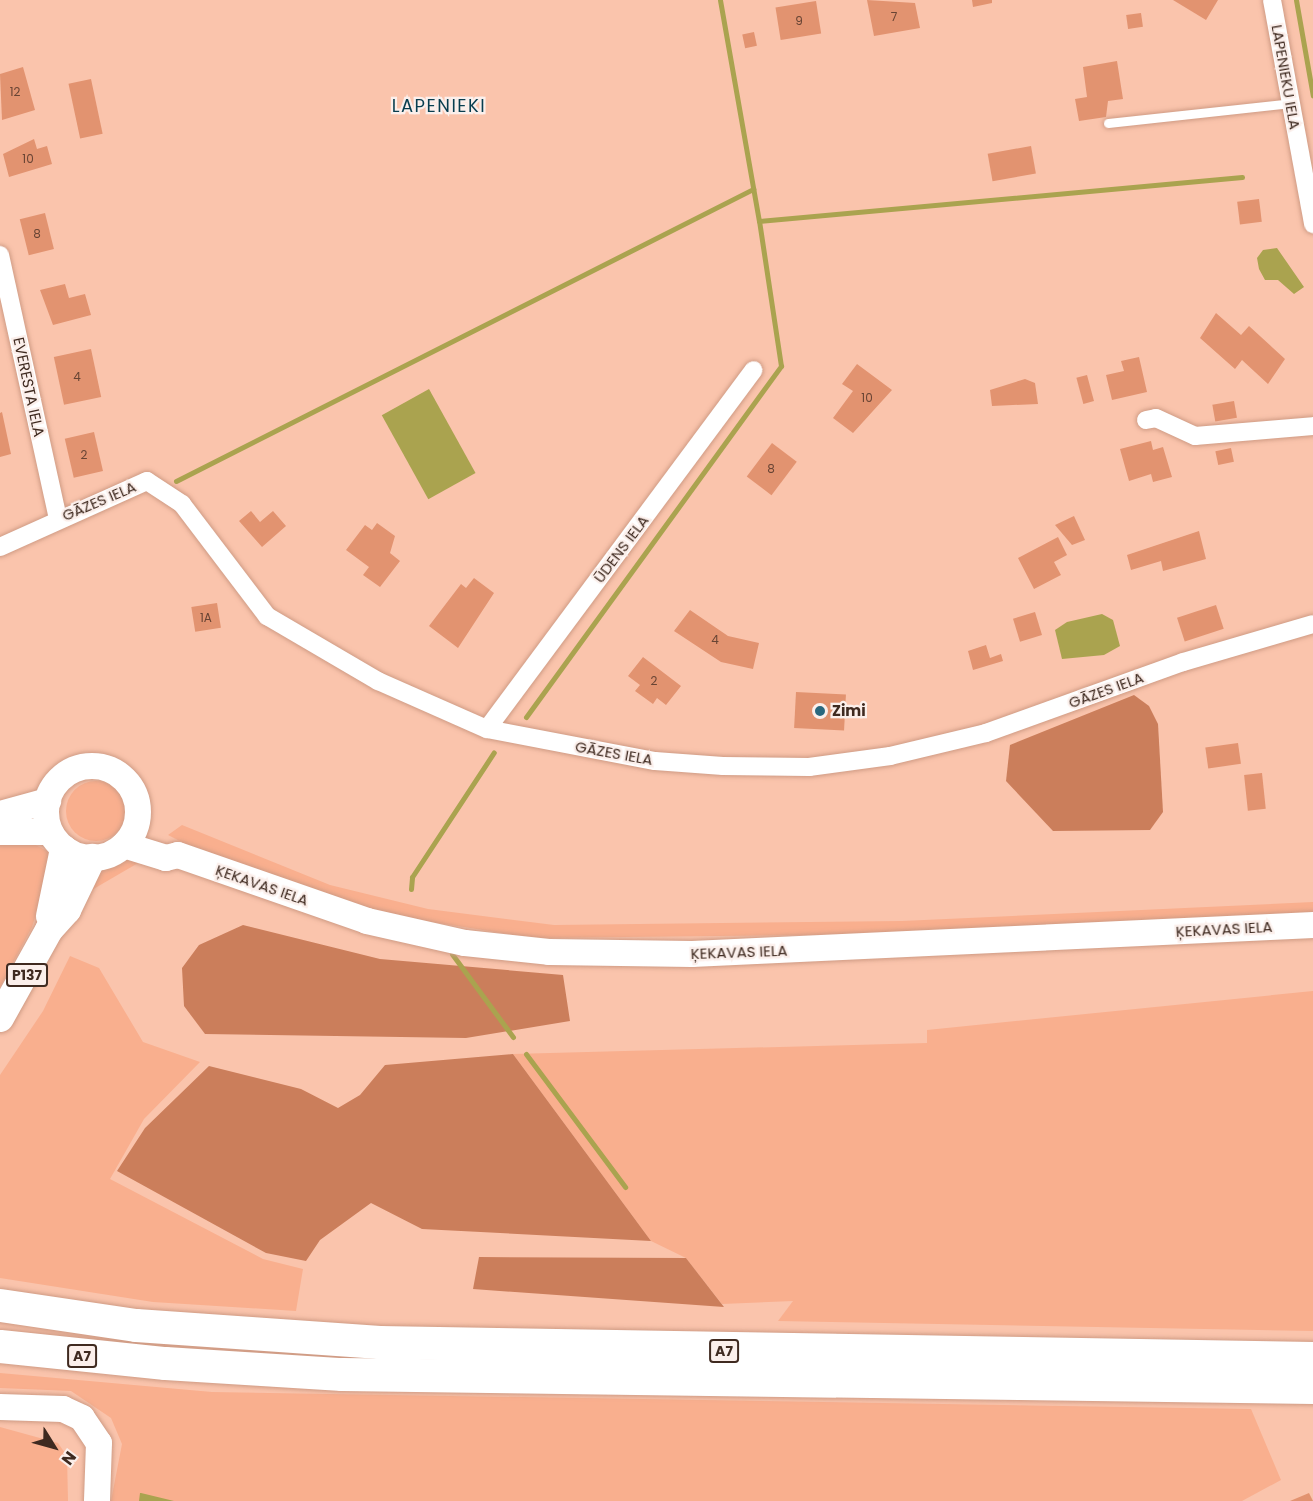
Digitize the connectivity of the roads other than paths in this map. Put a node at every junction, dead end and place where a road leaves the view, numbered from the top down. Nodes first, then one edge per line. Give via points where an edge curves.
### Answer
1 (1272, 0) edge
2 (1291, 103) junction
3 (1108, 123) dead end
4 (1313, 224) edge
5 (0, 255) edge
6 (754, 370) dead end
7 (1146, 420) dead end
8 (1313, 426) edge
9 (58, 519) junction
10 (0, 547) edge
11 (1313, 624) edge
12 (487, 729) junction
13 (48, 801) junction
14 (0, 814) edge
15 (138, 816) junction
16 (0, 832) edge
17 (57, 840) junction
18 (124, 845) junction
19 (178, 855) junction
20 (92, 858) junction
21 (1313, 925) edge
22 (49, 930) junction
23 (0, 1018) edge
24 (0, 1305) edge
25 (0, 1346) edge
26 (1313, 1358) edge
27 (1313, 1387) edge
28 (0, 1407) edge
29 (97, 1501) edge

1 - 2 street, LAPENIEKU IELA
2 - 3 lane
2 - 4 street, LAPENIEKU IELA
5 - 9 street, EVERESTA IELA
6 - 12 street, ŪDENS IELA
7 - 8 street via 1156,418 1195,436
9 - 10 street, GĀZES IELA
9 - 12 street, GĀZES IELA via 147,481 161,486 224,556 267,616 378,681
11 - 12 street, GĀZES IELA via 1183,662 986,733 890,756 809,767 655,761
13 - 14 main road
13 - 15 main road via 62,777 92,766 122,777 132,789
13 - 17 main road
15 - 18 main road
15 - 19 main road, ĶEKAVAS IELA
16 - 17 main road
17 - 20 main road
17 - 22 main road, P137
18 - 19 main road, ĶEKAVAS IELA via 166,858
18 - 20 main road
19 - 21 main road, ĶEKAVAS IELA via 367,921 465,943 549,952 692,954
20 - 22 main road, P137 via 67,910
22 - 23 main road, P137
24 - 26 highway, A7 via 136,1325 379,1342
25 - 27 highway, A7 via 165,1363 342,1374
28 - 29 main road via 63,1409 82,1418 99,1443

